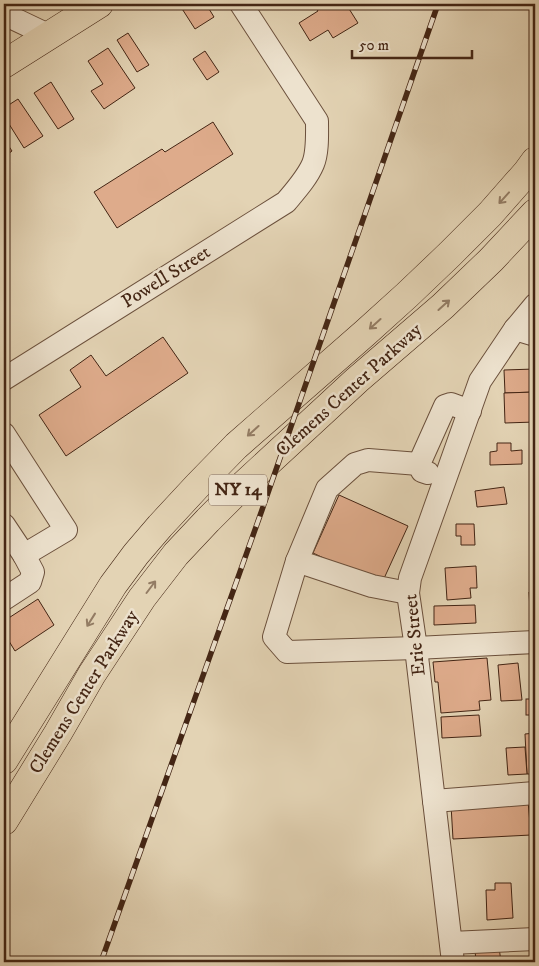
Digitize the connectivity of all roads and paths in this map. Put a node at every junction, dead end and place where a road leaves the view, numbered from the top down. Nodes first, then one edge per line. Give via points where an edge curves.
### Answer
1 (99, 4) edge
2 (241, 4) edge
3 (4, 14) edge
4 (48, 35) junction
5 (4, 64) edge
6 (535, 161) edge
7 (535, 213) edge
8 (535, 305) edge
9 (525, 332) edge
10 (4, 379) edge
11 (470, 411) junction
12 (4, 434) edge
13 (419, 464) junction
14 (445, 481) junction
15 (4, 525) edge
16 (24, 555) junction
17 (297, 561) junction
18 (408, 593) junction
19 (4, 599) edge
20 (535, 642) edge
21 (416, 648) junction
22 (4, 760) edge
23 (535, 793) edge
24 (434, 801) junction
25 (4, 821) edge
26 (535, 939) edge
27 (452, 953) edge

1 - 4 main road
2 - 10 street, Powell Street via 317,121 314,162 301,184 286,202
3 - 4 street
4 - 5 main road
6 -> 22 main road, Clemens Center Parkway / NY 14 via 490,214 450,254 236,446 160,526 114,584
25 -> 7 main road, Clemens Center Parkway / NY 14 via 92,674 142,598 176,554 237,491 443,306
8 - 9 street, Erie Street
9 - 11 street, Erie Street via 480,381
11 - 13 street via 451,404 445,406
11 - 14 street, Erie Street
12 - 16 street via 66,530
13 - 14 street via 422,471
13 - 17 street via 368,460 355,464 327,489
14 - 18 street, Erie Street via 410,578
15 - 16 street
16 - 19 street via 33,572 30,582
17 - 18 street via 372,586
17 - 21 street via 274,637 287,652
18 - 21 street, Erie Street
20 - 21 street
21 - 24 street, Erie Street
23 - 24 street
24 - 27 street, Erie Street
26 - 27 street

